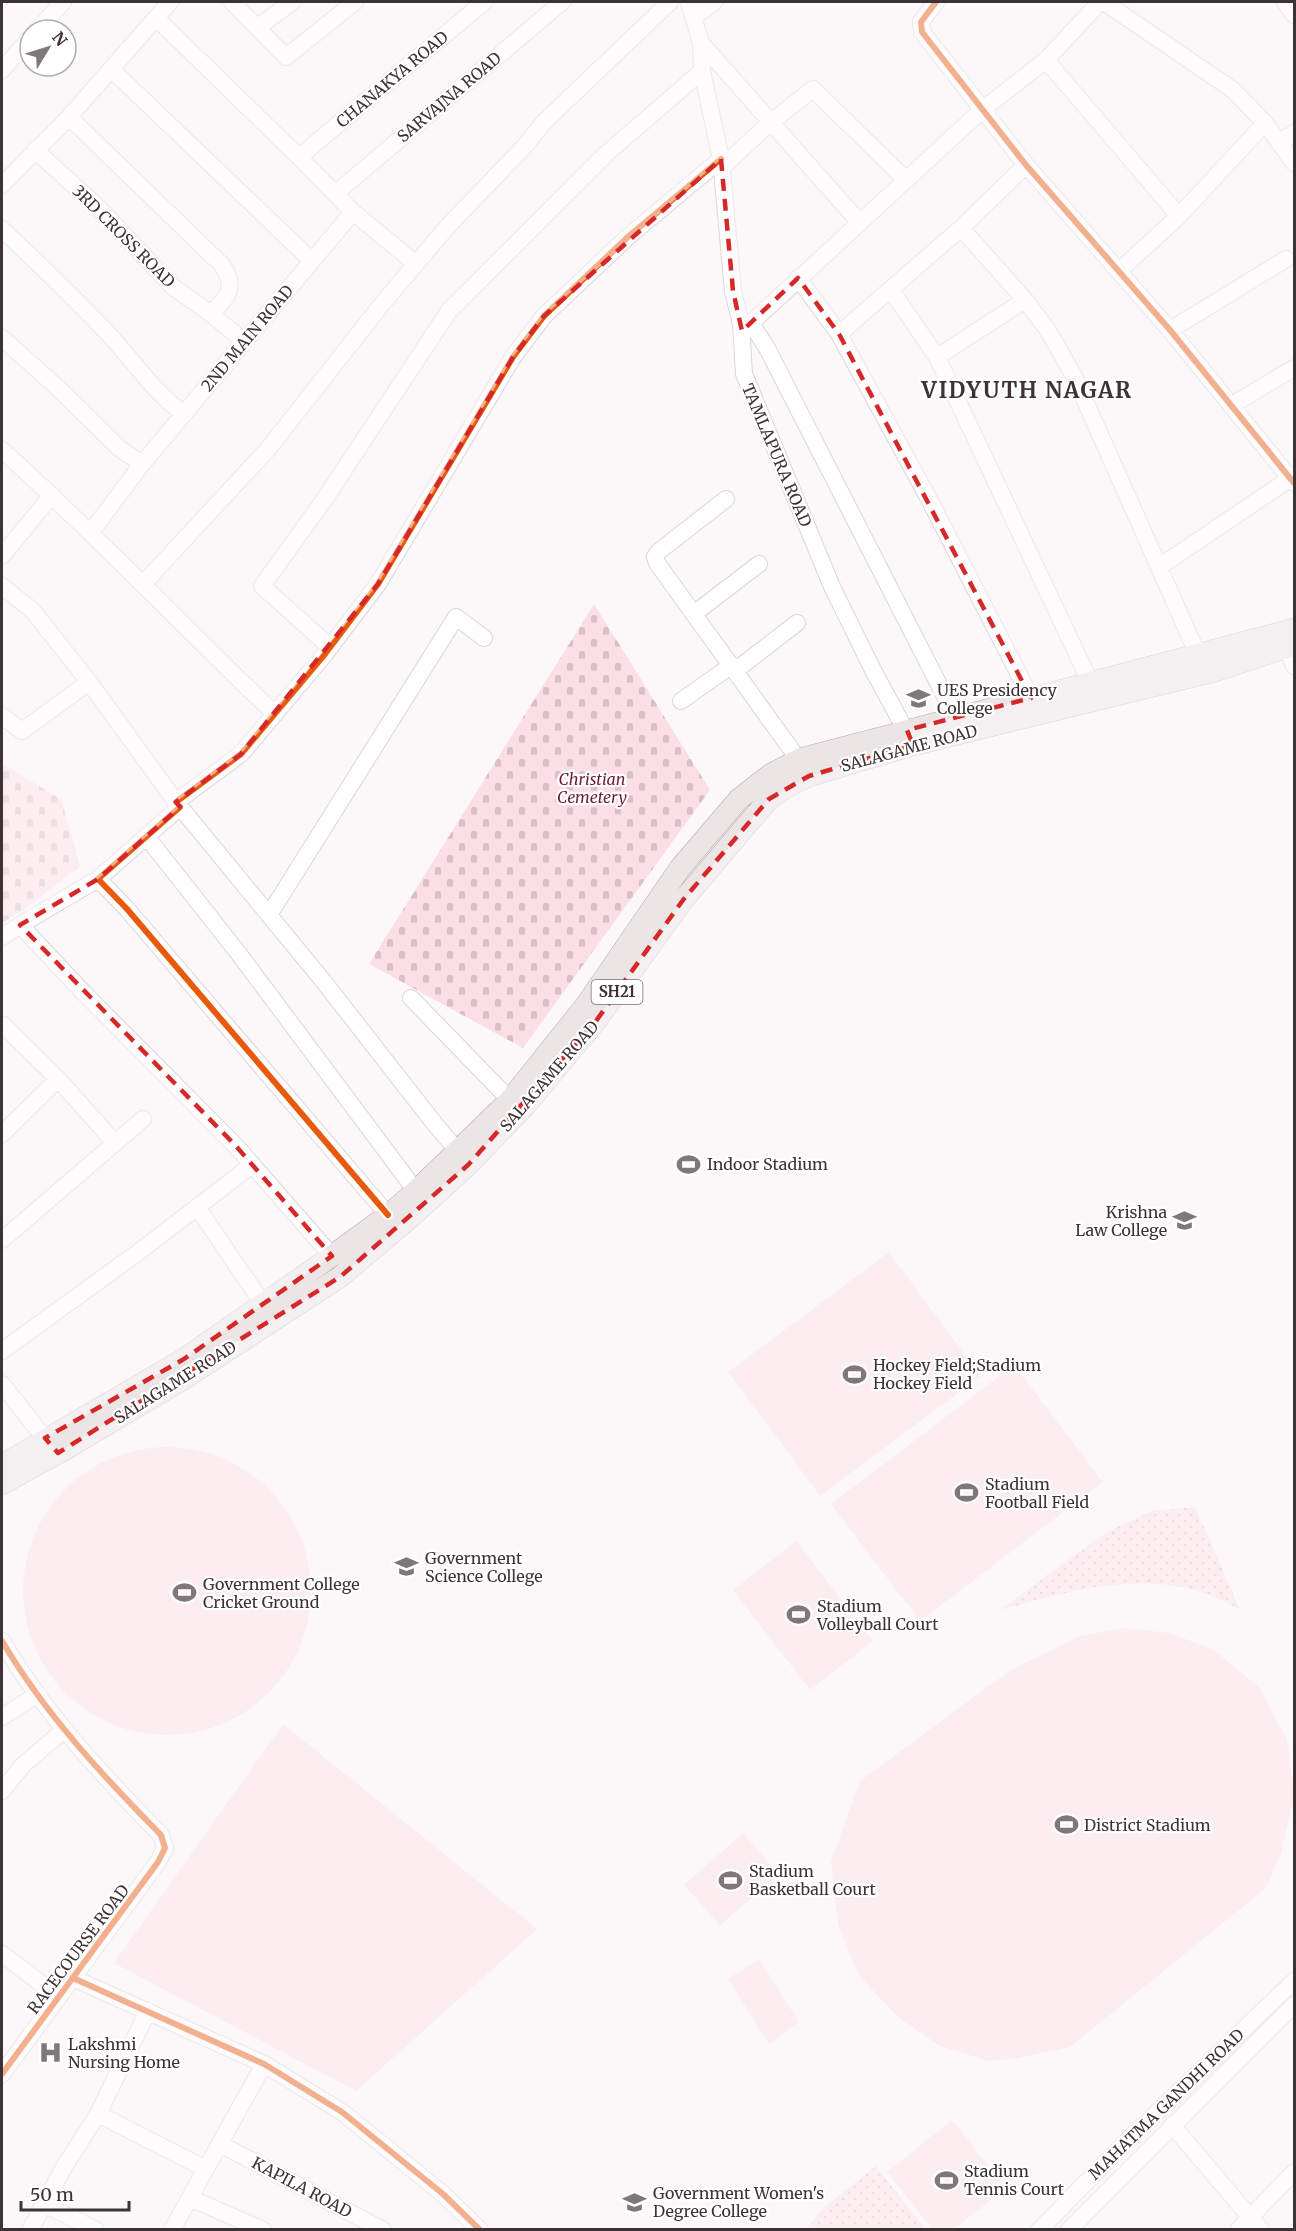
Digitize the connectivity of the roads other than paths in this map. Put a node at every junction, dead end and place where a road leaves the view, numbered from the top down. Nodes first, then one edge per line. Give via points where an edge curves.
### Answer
1 (63, 2) edge
2 (170, 2) edge
3 (232, 2) edge
4 (291, 2) edge
5 (355, 2) edge
6 (484, 2) edge
7 (562, 2) edge
8 (669, 2) edge
9 (714, 2) edge
10 (936, 2) edge
11 (1102, 2) edge
12 (1285, 2) edge
13 (691, 9) edge
14 (1294, 15) edge
15 (48, 18) edge
16 (156, 18) junction
17 (258, 27) junction
18 (700, 43) junction
19 (18, 51) edge
20 (1046, 60) junction
21 (2, 69) edge
22 (111, 69) junction
23 (702, 71) junction
24 (981, 110) junction
25 (69, 117) junction
26 (771, 122) junction
27 (1265, 123) junction
28 (1294, 133) edge
29 (1279, 142) junction
30 (35, 150) junction
31 (300, 157) junction
32 (1294, 163) edge
33 (721, 164) junction
34 (1026, 165) junction
35 (905, 179) junction
36 (2, 185) edge
37 (336, 193) junction
38 (352, 212) junction
39 (1179, 216) junction
40 (860, 223) junction
41 (961, 228) junction
42 (2, 229) edge
43 (1286, 259) dead end
44 (312, 261) junction
45 (416, 264) junction
46 (1119, 272) junction
47 (798, 278) junction
48 (891, 290) junction
49 (1025, 300) junction
50 (211, 314) junction
51 (746, 324) junction
52 (1170, 330) junction
53 (839, 334) junction
54 (2, 338) edge
55 (244, 341) junction
56 (937, 357) junction
57 (1294, 368) edge
58 (1232, 405) junction
59 (184, 414) junction
60 (2, 450) edge
61 (142, 464) junction
62 (1293, 479) edge
63 (52, 495) junction
64 (726, 499) dead end
65 (91, 532) junction
66 (2, 556) edge
67 (759, 564) dead end
68 (1159, 567) junction
69 (143, 584) junction
70 (2, 586) edge
71 (695, 613) junction
72 (798, 623) dead end
73 (484, 638) dead end
74 (1290, 644) edge
75 (330, 647) junction
76 (1198, 655) junction
77 (734, 667) junction
78 (89, 682) junction
79 (1091, 684) junction
80 (1031, 698) junction
81 (681, 701) dead end
82 (275, 714) junction
83 (2, 716) edge
84 (956, 718) junction
85 (910, 738) junction
86 (804, 767) junction
87 (178, 804) junction
88 (146, 836) junction
89 (98, 879) junction
90 (269, 915) junction
91 (20, 925) junction
92 (2, 937) edge
93 (411, 998) dead end
94 (4, 1033) edge
95 (58, 1079) junction
96 (510, 1100) junction
97 (143, 1119) dead end
98 (2, 1134) edge
99 (115, 1143) junction
100 (457, 1150) junction
101 (252, 1165) junction
102 (416, 1191) junction
103 (197, 1208) junction
104 (388, 1215) junction
105 (2, 1240) edge
106 (332, 1256) junction
107 (263, 1304) junction
108 (2, 1351) edge
109 (2, 1384) edge
110 (51, 1446) junction
111 (2, 1465) edge
112 (2, 1484) edge
113 (2, 1641) edge
114 (38, 1694) junction
115 (2, 1717) edge
116 (64, 1730) junction
117 (2, 1791) edge
118 (2, 1954) edge
119 (73, 1978) junction
120 (1293, 1985) edge
121 (59, 1997) junction
122 (1294, 2005) edge
123 (148, 2011) junction
124 (4, 2064) edge
125 (264, 2064) junction
126 (98, 2114) junction
127 (1172, 2125) junction
128 (220, 2144) junction
129 (206, 2169) junction
130 (1294, 2172) edge
131 (1088, 2180) junction
132 (1101, 2197) junction
133 (190, 2198) junction
134 (44, 2204) junction
135 (1256, 2223) edge
136 (30, 2229) edge
137 (96, 2229) edge
138 (172, 2229) edge
139 (262, 2229) edge
140 (383, 2229) edge
141 (480, 2229) edge
142 (1039, 2229) edge
143 (1069, 2229) edge
144 (1238, 2229) edge

1 - 15 street
2 - 16 street
3 - 17 street
4 - 17 street
5 - 17 street via 286,57
6 - 31 street, CHANAKYA ROAD
7 - 37 street, SARVAJNA ROAD
8 - 45 street via 544,122
9 - 13 street
10 - 24 street via 920,27
11 - 20 street
11 - 27 street via 1233,90
12 - 14 street
13 - 18 street, TAMLAPURA ROAD
16 - 22 street
16 - 31 street
18 - 23 street, TAMLAPURA ROAD
18 - 26 street
19 - 21 street
20 - 24 street
20 - 39 street
22 - 25 street
22 - 44 street
23 - 33 street, TAMLAPURA ROAD
23 - 75 street via 606,154 449,311 262,586
24 - 34 street
24 - 35 street
25 - 30 street
25 - 50 street via 228,273 228,293
26 - 33 street
26 - 35 street via 813,89
26 - 40 street
27 - 29 street
27 - 39 street
28 - 29 street
29 - 32 street
30 - 36 street
30 - 50 street, 3RD CROSS ROAD via 101,210 173,287
31 - 37 street
33 - 51 street, TAMLAPURA ROAD via 732,291
33 - 75 street via 630,235 544,316 513,357 378,584
34 - 41 street
34 - 46 street
35 - 40 street
37 - 38 street
38 - 44 street, 2ND MAIN ROAD
38 - 45 street
39 - 46 street
40 - 47 street
41 - 48 street
41 - 49 street
42 - 59 street via 69,292
43 - 52 street
44 - 55 street, 2ND MAIN ROAD
45 - 69 street via 268,449
46 - 52 street
47 - 51 street
47 - 53 street
48 - 53 street
48 - 56 street
49 - 56 street
49 - 68 street via 1074,376
50 - 55 street, 3RD CROSS ROAD
51 - 84 street via 768,350
51 - 85 street, TAMLAPURA ROAD via 744,374 833,589
52 - 58 street
53 - 80 street
54 - 61 street via 119,448
55 - 59 street, 2ND MAIN ROAD
56 - 79 street
57 - 58 street
58 - 62 street
59 - 61 street, 2ND MAIN ROAD
60 - 63 street
61 - 65 street, 2ND MAIN ROAD
62 - 68 street
63 - 65 street
63 - 66 street
64 - 71 street via 655,556
65 - 69 street
67 - 71 street
68 - 76 street
69 - 82 street
70 - 78 street via 33,611
71 - 77 street
72 - 77 street
73 - 90 street via 456,617
74 - 76 main road
74 - 85 main road, SALAGAME ROAD via 1215,671
75 - 82 street
76 - 79 main road
77 - 81 street
77 - 86 street
78 - 83 street via 22,731
78 - 87 street
79 - 80 main road
80 - 84 main road
82 - 87 street via 241,754
84 - 85 main road
85 - 86 main road
86 - 96 main road via 771,774 739,799 680,868 586,1005
86 - 110 main road, SALAGAME ROAD / SH21 via 769,799 683,900 597,1021 525,1106 418,1211 340,1277 182,1380
87 - 88 street
87 - 90 street
88 - 89 street
88 - 102 street
89 - 91 street
89 - 104 street
90 - 100 street
91 - 92 street
91 - 101 street
93 - 96 street
94 - 95 street
95 - 98 street
95 - 99 street
96 - 100 main road
97 - 99 street
99 - 105 street
100 - 102 main road
101 - 103 street
101 - 106 street
102 - 104 main road
103 - 107 street
103 - 108 street
104 - 106 main road
106 - 107 main road
107 - 110 main road
109 - 110 street
110 - 111 main road
110 - 112 main road, SALAGAME ROAD / SH21
113 - 114 street
114 - 115 street
114 - 116 street
116 - 117 street via 23,1764
116 - 119 street, RACECOURSE ROAD via 161,1835 165,1848
118 - 121 street
119 - 121 street, RACECOURSE ROAD
119 - 123 street
120 - 131 street, MAHATMA GANDHI ROAD
121 - 124 street, RACECOURSE ROAD
122 - 127 street, MAHATMA GANDHI ROAD
123 - 125 street
123 - 126 street
125 - 128 street
125 - 141 street via 342,2112
126 - 129 street
126 - 134 street
127 - 132 street, MAHATMA GANDHI ROAD
127 - 135 street
128 - 129 street
128 - 140 street, KAPILA ROAD
129 - 133 street
130 - 135 street
131 - 132 street
131 - 142 street, MAHATMA GANDHI ROAD
132 - 143 street, MAHATMA GANDHI ROAD
133 - 138 street
133 - 139 street
134 - 136 street
134 - 137 street
135 - 144 street

